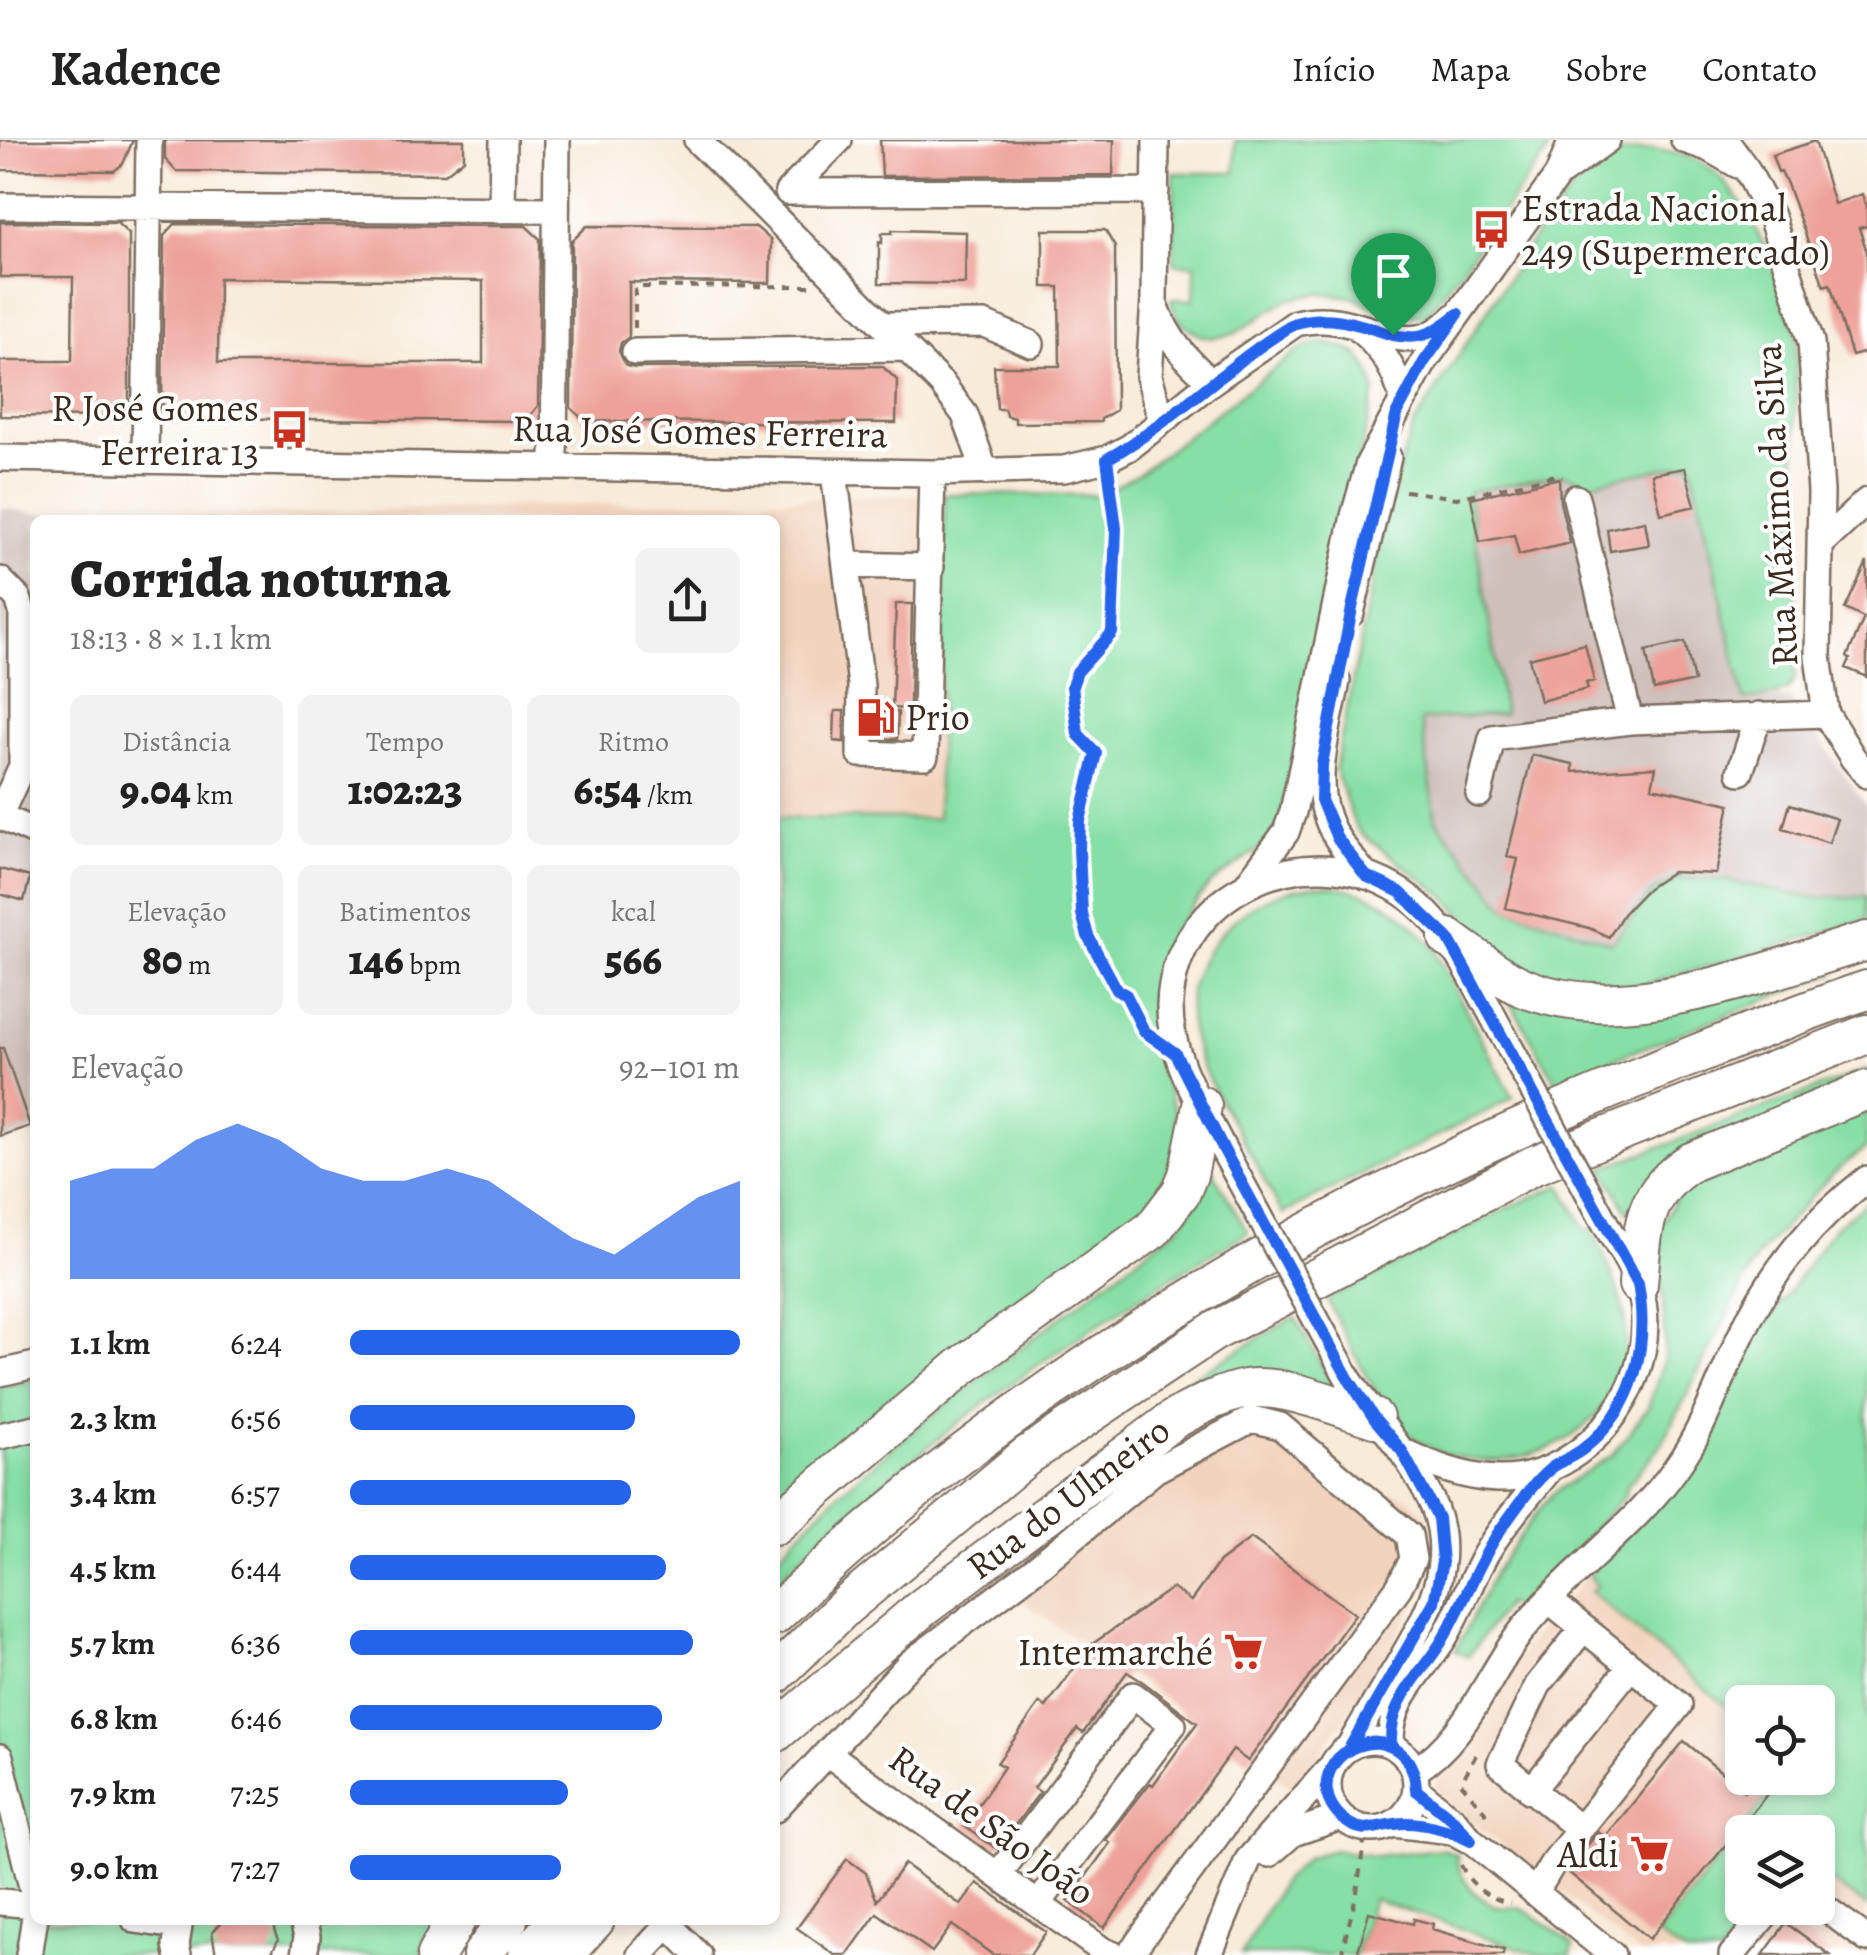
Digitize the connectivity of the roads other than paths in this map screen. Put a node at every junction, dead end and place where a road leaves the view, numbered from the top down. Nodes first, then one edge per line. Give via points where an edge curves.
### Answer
1 (149, 140) edge
2 (503, 140) edge
3 (557, 140) edge
4 (697, 140) edge
5 (839, 140) edge
6 (1156, 140) edge
7 (1572, 140) edge
8 (1606, 140) edge
9 (1684, 140) edge
10 (1726, 140) edge
11 (1747, 170) junction
12 (1558, 175) junction
13 (1156, 192) junction
14 (0, 206) edge
15 (150, 206) junction
16 (502, 210) junction
17 (555, 210) junction
18 (1154, 300) junction
19 (1458, 314) junction
20 (1351, 323) junction
21 (883, 325) junction
22 (1031, 344) dead end
23 (906, 348) junction
24 (635, 352) road end
25 (1211, 382) junction
26 (1400, 407) junction
27 (1162, 420) junction
28 (0, 458) edge
29 (145, 460) junction
30 (554, 465) junction
31 (834, 472) junction
32 (985, 472) junction
33 (932, 473) junction
34 (1821, 492) junction
35 (1576, 498) road end
36 (1862, 504) edge
37 (1820, 546) junction
38 (846, 565) junction
39 (930, 567) junction
40 (0, 580) edge
41 (1759, 714) junction
42 (1826, 714) junction
43 (1630, 721) junction
44 (1740, 772) dead end
45 (1867, 775) edge
46 (1479, 794) dead end
47 (0, 815) edge
48 (30, 830) edge
49 (1366, 876) junction
50 (1248, 883) junction
51 (1448, 938) junction
52 (1867, 941) edge
53 (1867, 990) edge
54 (1867, 1034) edge
55 (1867, 1090) edge
56 (1202, 1106) junction
57 (1867, 1179) edge
58 (1638, 1284) junction
59 (30, 1366) edge
60 (0, 1373) edge
61 (1374, 1418) junction
62 (30, 1429) edge
63 (0, 1436) edge
64 (1402, 1451) junction
65 (1550, 1469) junction
66 (780, 1521) edge
67 (1550, 1601) junction
68 (780, 1610) edge
69 (1583, 1629) junction
70 (1630, 1666) junction
71 (780, 1670) edge
72 (780, 1729) edge
73 (1391, 1745) junction
74 (827, 1752) junction
75 (1341, 1755) junction
76 (0, 1757) edge
77 (1415, 1780) junction
78 (1531, 1790) junction
79 (780, 1804) edge
80 (1341, 1818) junction
81 (1580, 1829) junction
82 (1390, 1832) junction
83 (1477, 1832) junction
84 (998, 1876) junction
85 (30, 1881) edge
86 (1535, 1893) junction
87 (0, 1902) edge
88 (30, 1902) edge
89 (1038, 1904) junction
90 (1228, 1910) junction
91 (1835, 1915) edge
92 (34, 1925) edge
93 (178, 1925) edge
94 (304, 1925) edge
95 (453, 1925) edge
96 (504, 1925) edge
97 (554, 1925) edge
98 (590, 1925) edge
99 (668, 1925) edge
100 (673, 1925) edge
101 (1758, 1925) edge
102 (1762, 1925) edge
103 (1867, 1939) edge
104 (1608, 1954) edge
105 (29, 1955) edge
106 (178, 1955) edge
107 (304, 1955) edge
108 (436, 1955) edge
109 (482, 1955) edge
110 (528, 1955) edge
111 (563, 1955) edge
112 (640, 1955) edge
113 (698, 1955) edge
114 (1114, 1955) edge
115 (1129, 1955) edge
116 (1209, 1955) edge
117 (1732, 1955) edge
118 (1750, 1955) edge

1 - 15 street
2 - 16 street
3 - 17 street
4 - 21 street
5 - 13 street via 788,192
6 - 13 street
7 - 12 street
8 - 12 street
9 - 11 street
10 - 11 street, Rua Máximo da Silva
11 - 34 street, Rua Máximo da Silva via 1784,248 1811,342
12 - 19 street
13 - 18 street
14 - 15 street
15 - 16 street
15 - 29 street
16 - 17 street
17 - 30 street
18 - 25 street via 1178,352
18 - 27 street via 1149,376
19 - 20 street, Rua José Gomes Ferreira via 1423,337
19 - 26 street
20 - 25 street, Rua José Gomes Ferreira via 1296,323
20 - 26 street via 1391,364
21 - 22 street via 984,324
21 - 23 street
23 - 24 street
23 - 32 street via 964,415
25 - 27 street, Rua José Gomes Ferreira
26 - 49 street via 1352,608 1320,784 1327,819
26 - 50 street via 1369,463 1354,516 1293,812
27 - 32 street, Rua José Gomes Ferreira via 1107,459
28 - 29 street, Rua José Gomes Ferreira
29 - 30 street, Rua José Gomes Ferreira
30 - 31 street, Rua José Gomes Ferreira
31 - 33 street, Rua José Gomes Ferreira
31 - 38 street
32 - 33 street, Rua José Gomes Ferreira
33 - 39 street
34 - 36 street
34 - 37 street, Rua Máximo da Silva
35 - 43 street
36 - 37 street
37 - 42 street, Rua Máximo da Silva via 1818,656
38 - 39 street
38 - 39 street via 861,685 860,754 925,756
40 - 47 street via 22,611 22,766
41 - 42 street
41 - 43 street
41 - 44 street
42 - 45 street, Rua Máximo da Silva
43 - 46 street via 1492,738
47 - 48 street
49 - 50 street via 1337,867 1299,868
49 - 51 street via 1400,892
50 - 56 street via 1208,913 1183,950 1170,1002 1175,1053
51 - 52 highway via 1519,986 1604,1002 1673,997
51 - 58 street, bridge
53 - 68 highway via 1579,1101 1374,1196 1193,1296 994,1428
54 - 71 highway via 1532,1166 1213,1332 1028,1455 846,1606
55 - 58 highway via 1678,1170 1647,1209
56 - 61 street, bridge
56 - 66 highway via 1188,1175 1153,1228 961,1366
57 - 67 street via 1823,1214 1776,1273 1667,1481
58 - 65 street via 1643,1326 1632,1385 1599,1435
59 - 60 street
61 - 64 street
61 - 72 highway via 1250,1388 1208,1401 1174,1419 922,1608
62 - 63 street
64 - 65 street via 1450,1471 1498,1480
64 - 75 street via 1438,1518 1439,1585
65 - 73 street via 1484,1556 1446,1633 1401,1696
67 - 69 street
67 - 77 street
69 - 70 street
69 - 78 street via 1538,1686 1500,1764
70 - 78 street
70 - 81 street via 1679,1705
73 - 75 street via 1377,1741
73 - 77 street
74 - 79 street, Rua do Ulmeiro
74 - 84 street, Rua de São João
74 - 115 street, Rua do Ulmeiro via 910,1663 1155,1470 1252,1419 1280,1426 1409,1535 1412,1559 1399,1587
75 - 80 street via 1328,1792
75 - 90 street via 1248,1860
76 - 85 street
77 - 82 street via 1412,1805
77 - 83 street via 1455,1821
78 - 81 street
80 - 82 street
80 - 90 street via 1292,1833
81 - 86 street
82 - 83 street
83 - 86 street
84 - 89 street, Rua de São João
84 - 89 street via 1133,1695 1173,1725
86 - 104 street
87 - 88 street
89 - 114 street, Rua de São João
90 - 116 street
91 - 103 street
92 - 105 street
93 - 106 street
94 - 107 street
95 - 108 highway
96 - 109 highway
97 - 110 highway
98 - 111 highway
99 - 112 street
100 - 113 street
101 - 117 street
102 - 118 street

